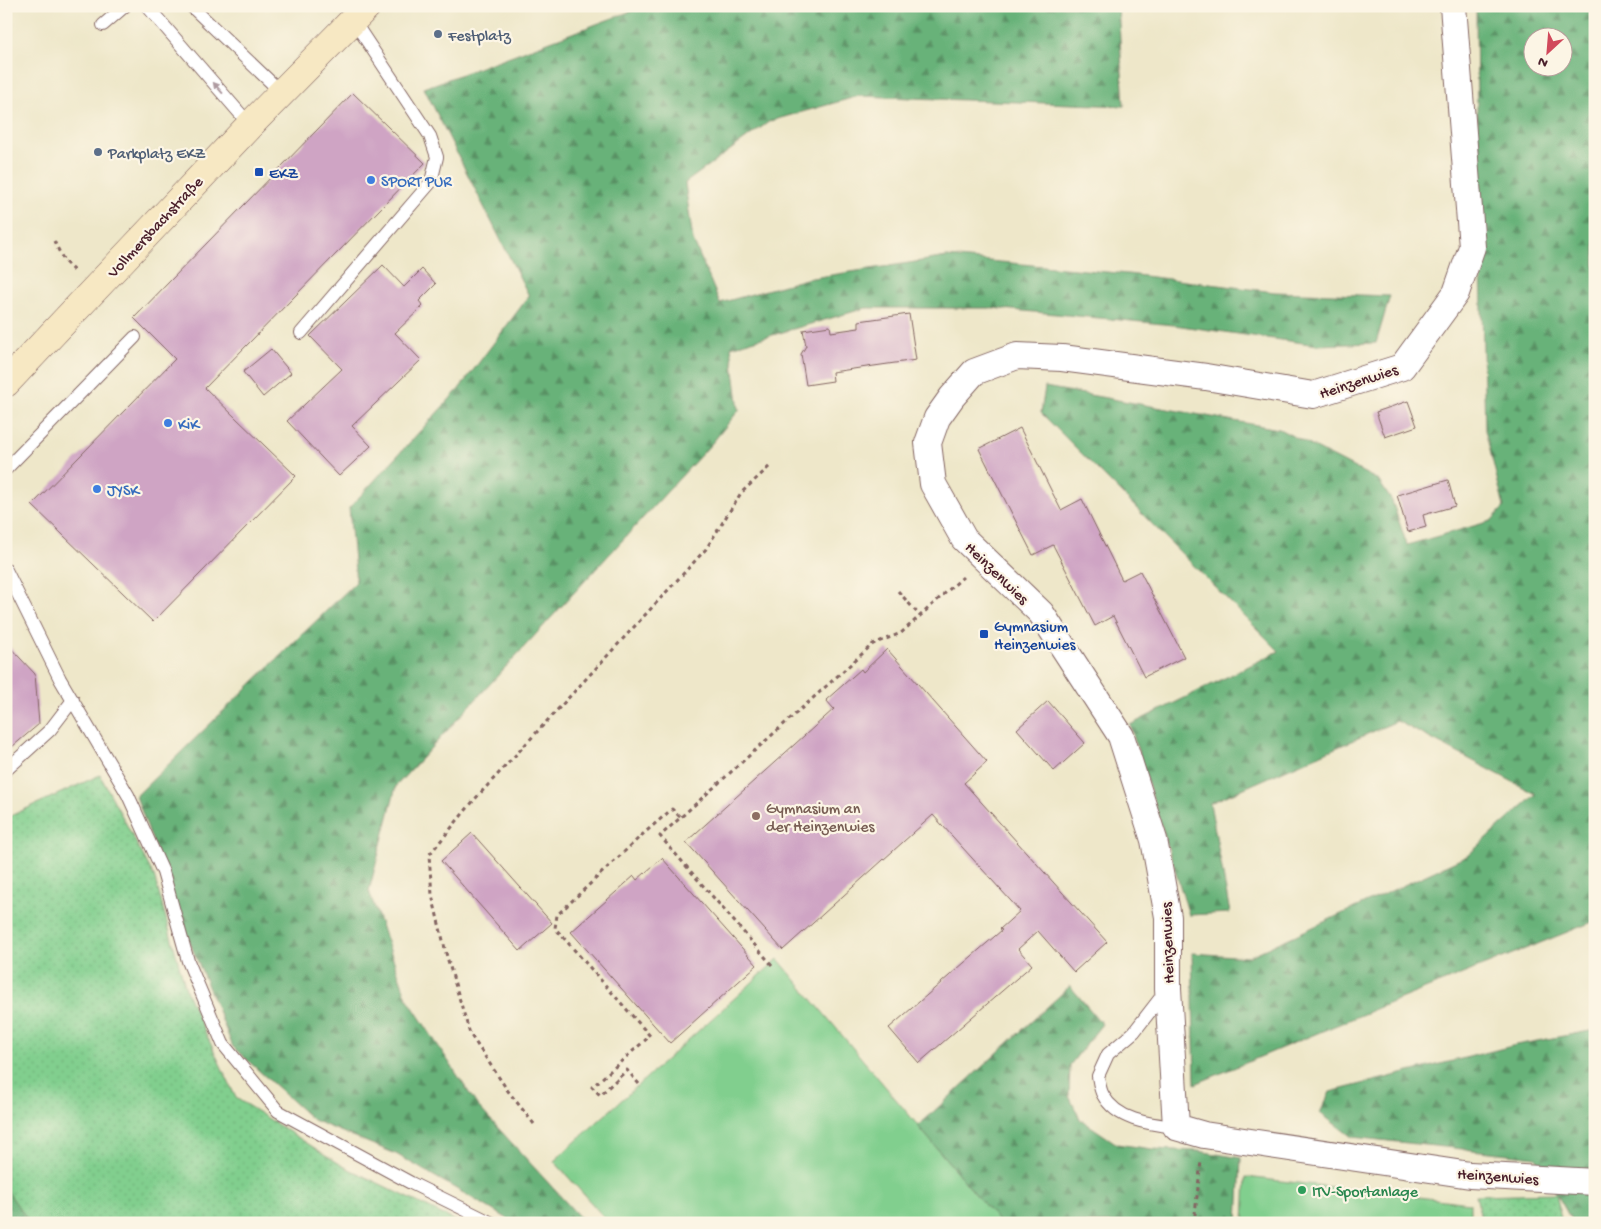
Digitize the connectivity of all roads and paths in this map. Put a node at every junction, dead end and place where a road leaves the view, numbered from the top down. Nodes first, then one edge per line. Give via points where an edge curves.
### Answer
1 (125, 6) edge
2 (146, 6) edge
3 (191, 6) edge
4 (1453, 6) edge
5 (360, 13) edge
6 (103, 25) dead end
7 (281, 92) junction
8 (250, 125) junction
9 (54, 241) dead end
10 (74, 271) dead end
11 (301, 334) dead end
12 (135, 337) dead end
13 (6, 383) edge
14 (771, 465) dead end
15 (6, 469) edge
16 (984, 558) junction
17 (6, 570) edge
18 (898, 591) dead end
19 (920, 616) junction
20 (73, 700) junction
21 (6, 770) edge
22 (680, 817) junction
23 (772, 965) dead end
24 (1168, 988) junction
25 (639, 1084) dead end
26 (534, 1124) dead end
27 (1176, 1127) junction
28 (1204, 1135) junction
29 (1595, 1182) edge
30 (492, 1223) edge
31 (1194, 1223) edge

1 - 6 lane
8 -> 2 lane
3 - 7 lane
4 - 16 street, Heinzenwies via 1472,247 1456,293 1402,367 1313,395 1062,358 1018,356 974,372 937,418 928,443 933,484 964,539
5 - 7 main road, Vollmersbachstraße
5 - 11 lane via 430,136 436,158 431,182
7 - 8 main road, Vollmersbachstraße
8 - 13 main road, Vollmersbachstraße
9 - 10 path via 64,262
12 - 15 lane
14 - 26 path via 741,493 706,549 475,799 429,855 432,895 470,1034
16 - 19 path
16 - 24 street, Heinzenwies via 1041,613 1121,736 1154,840 1168,917
17 - 20 lane
18 - 19 path
19 - 22 path via 901,633 873,644
20 - 21 lane via 50,730
20 - 30 lane via 128,794 163,872 188,961 223,1044 278,1111
22 - 23 path via 660,836
22 - 25 path via 672,809 642,835 557,915 555,928 650,1036 592,1086 600,1095 627,1070
24 - 27 street, Heinzenwies
24 - 27 lane via 1134,1032 1108,1054 1098,1076 1103,1095 1116,1110 1143,1122
27 - 28 street, Heinzenwies
28 - 29 street, Heinzenwies via 1470,1175
28 - 31 path

